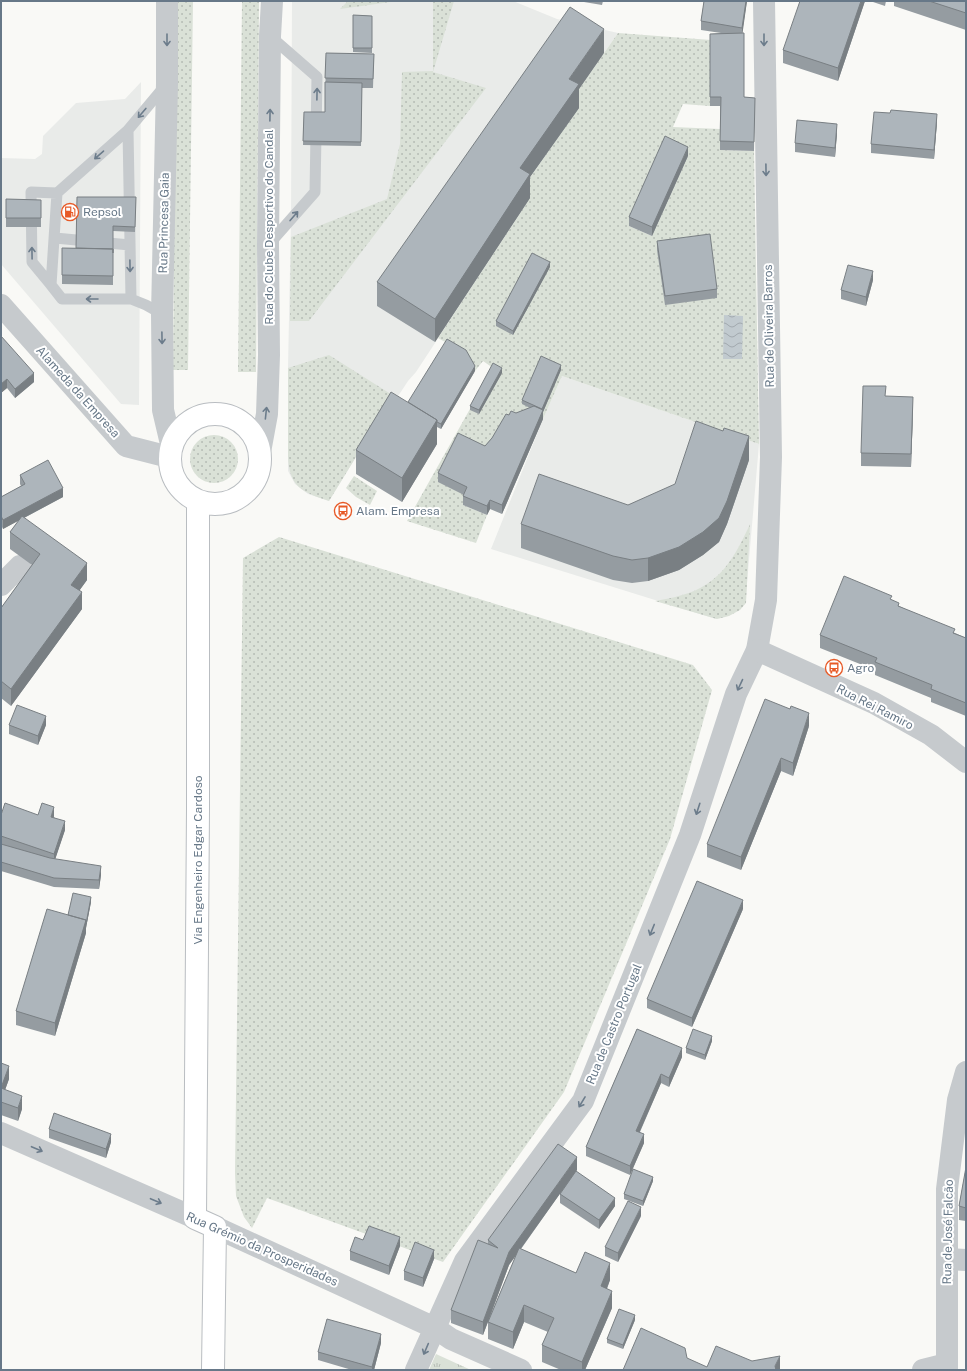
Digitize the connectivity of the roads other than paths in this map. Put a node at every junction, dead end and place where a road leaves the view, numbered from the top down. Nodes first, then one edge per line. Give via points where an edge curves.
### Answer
1 (167, 1) edge
2 (272, 1) edge
3 (764, 1) edge
4 (270, 36) junction
5 (167, 83) junction
6 (128, 130) junction
7 (57, 193) junction
8 (55, 238) junction
9 (130, 245) junction
10 (268, 245) junction
11 (51, 285) junction
12 (131, 299) junction
13 (1, 305) edge
14 (162, 314) junction
15 (170, 451) junction
16 (260, 452) junction
17 (198, 501) junction
18 (20, 566) dead end
19 (1, 585) edge
20 (757, 650) junction
21 (966, 762) edge
22 (966, 1072) edge
23 (1, 1133) edge
24 (195, 1218) junction
25 (215, 1227) junction
26 (957, 1259) edge
27 (435, 1328) junction
28 (947, 1367) edge
29 (213, 1370) edge
30 (416, 1370) edge
31 (521, 1370) edge
32 (923, 1370) edge

1 -> 5 street, Rua Princesa Gaia
2 - 4 street, Rua do Clube Desportivo do Candal
3 -> 20 street, Rua de Oliveira Barros via 771,419 766,600
10 -> 4 street, Rua do Clube Desportivo do Candal
10 -> 4 lane via 315,192 317,77
5 -> 6 lane
5 - 14 street, Rua Princesa Gaia
6 -> 7 lane
6 - 9 lane
7 - 8 lane
11 -> 7 lane via 32,262 31,192
8 - 9 lane
8 - 11 lane
9 -> 12 lane
16 -> 10 street, Rua do Clube Desportivo do Candal via 267,414 269,369
12 -> 11 lane via 62,299
12 - 14 lane
13 - 15 street, Alameda da Empresa via 126,446
14 -> 15 street, Rua Princesa Gaia via 163,410
15 - 16 main road via 178,431 200,415 212,413 237,419 248,427 256,439
15 - 17 main road via 171,471 177,484 186,494
16 - 17 main road via 260,466 256,479 238,500 223,504
17 - 24 main road, Via Engenheiro Edgar Cardoso
18 - 19 street
20 - 21 street, Rua Rei Ramiro via 874,703 931,735
20 -> 27 street, Rua de Castro Portugal via 736,694 690,835 583,1101 465,1261
22 - 26 street, Rua de José Falcão via 958,1100 947,1189
23 -> 24 street, Rua Grémio da Prosperidades
24 - 25 main road, Rua Grémio da Prosperidades
25 - 27 street, Rua Grémio da Prosperidades
25 - 29 main road
26 - 28 street, Rua de José Falcão
27 -> 30 street, Rua de Castro Portugal
27 - 31 street, Rua Grémio da Prosperidades via 451,1339
28 - 32 street

